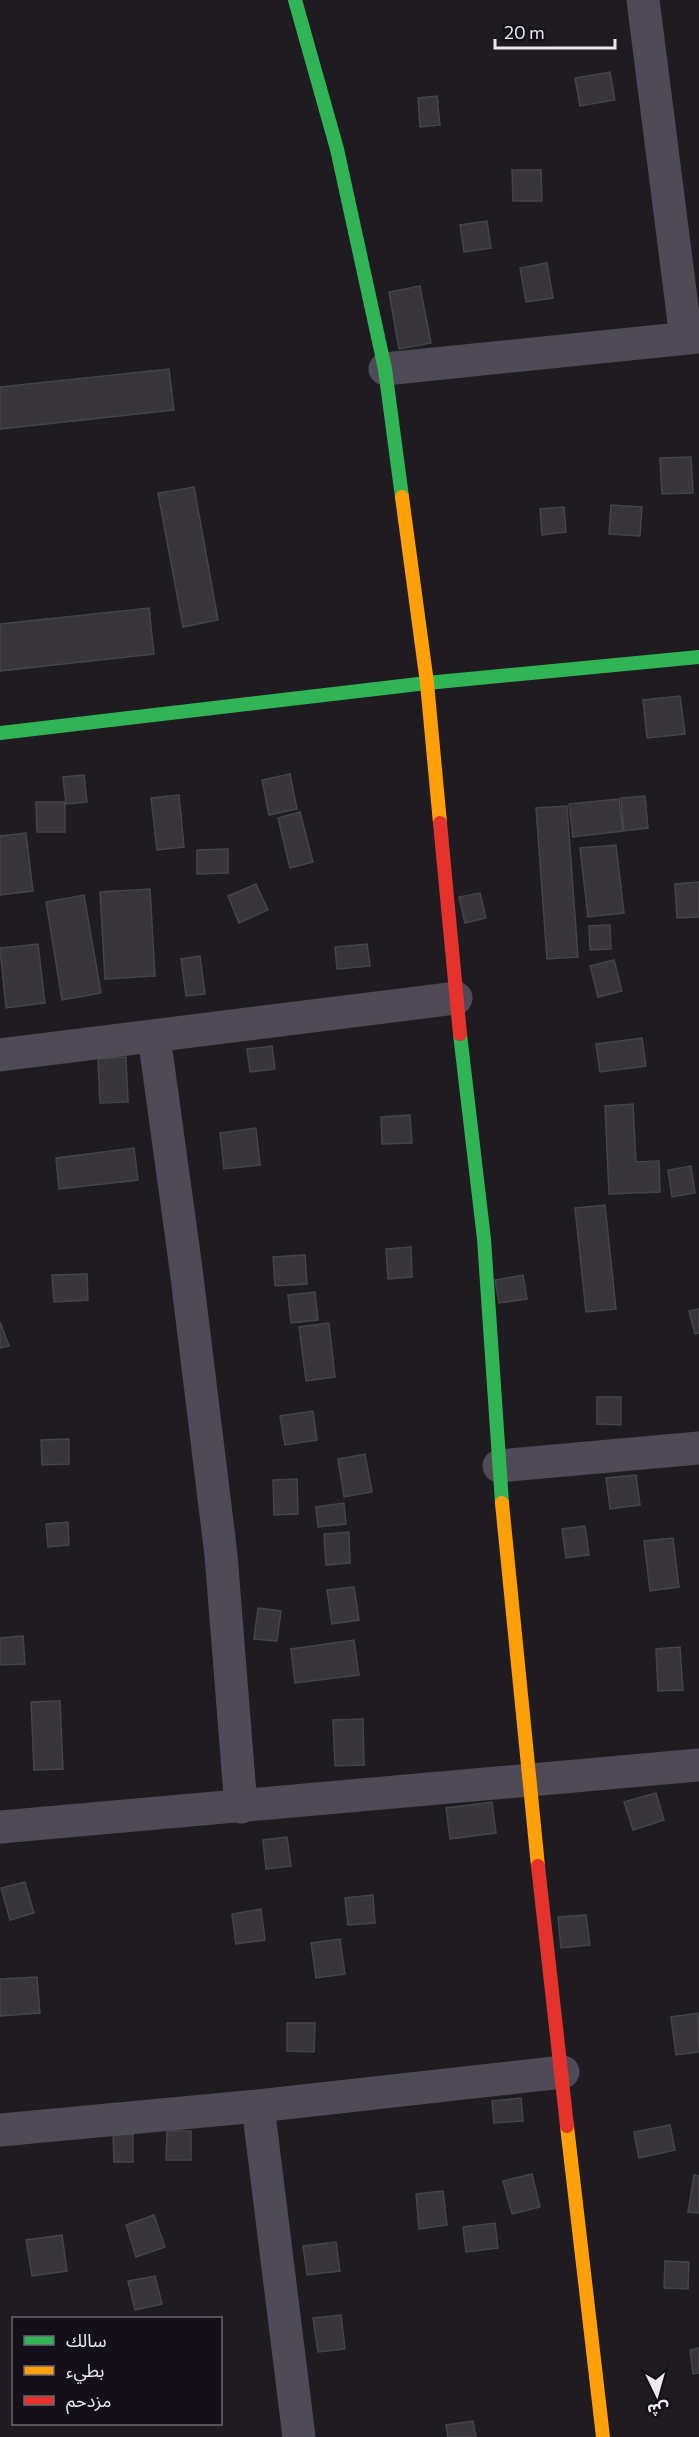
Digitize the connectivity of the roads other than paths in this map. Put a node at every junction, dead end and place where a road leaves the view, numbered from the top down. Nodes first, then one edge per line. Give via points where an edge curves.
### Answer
1 (295, 0) edge
2 (643, 0) edge
3 (693, 337) edge
4 (385, 369) junction
5 (699, 657) edge
6 (427, 683) junction
7 (0, 733) edge
8 (456, 998) junction
9 (154, 1036) junction
10 (0, 1055) edge
11 (699, 1448) edge
12 (499, 1466) junction
13 (699, 1766) edge
14 (528, 1781) junction
15 (241, 1807) junction
16 (0, 1827) edge
17 (562, 2072) junction
18 (258, 2106) junction
19 (0, 2130) edge
20 (299, 2437) edge
21 (603, 2437) edge

1 - 4 street via 337,149
2 - 3 street
3 - 4 street
4 - 6 street
5 - 6 street
6 - 7 street
6 - 8 street
8 - 9 street
8 - 12 street via 484,1239
9 - 10 street
9 - 15 street via 221,1555
11 - 12 street
12 - 14 street
13 - 14 street
14 - 15 street
14 - 17 street
15 - 16 street
17 - 18 street
17 - 21 street
18 - 19 street
18 - 20 street

